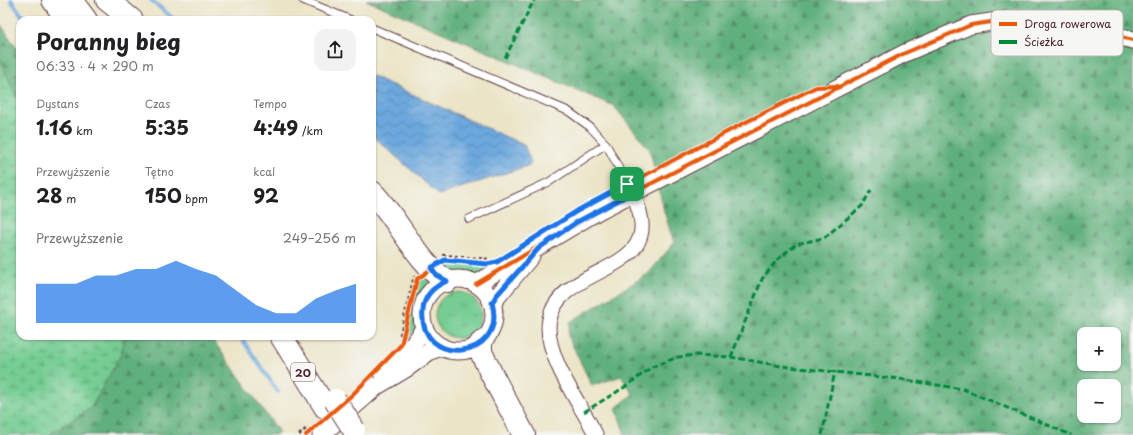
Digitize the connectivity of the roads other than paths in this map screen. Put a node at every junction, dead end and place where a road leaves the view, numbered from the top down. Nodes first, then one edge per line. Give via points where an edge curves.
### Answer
1 (53, 0) edge
2 (71, 0) edge
3 (108, 0) edge
4 (303, 0) edge
5 (64, 16) edge
6 (83, 16) edge
7 (127, 16) edge
8 (342, 16) edge
9 (991, 22) edge
10 (376, 30) edge
11 (1123, 38) edge
12 (1133, 40) edge
13 (606, 144) junction
14 (632, 193) junction
15 (376, 197) edge
16 (469, 220) dead end
17 (539, 248) junction
18 (431, 274) junction
19 (476, 284) junction
20 (492, 303) junction
21 (424, 327) junction
22 (284, 340) edge
23 (296, 340) edge
24 (481, 343) junction
25 (442, 347) junction
26 (377, 386) junction
27 (330, 404) junction
28 (315, 430) edge
29 (351, 433) edge
30 (524, 435) edge
31 (596, 435) edge

1 - 5 main road
2 - 6 main road
3 - 7 main road
4 - 8 lane
9 - 14 street via 971,25 905,52
10 - 13 lane via 568,111 590,126
11 - 12 street
13 - 14 lane
13 - 16 lane via 549,182
14 - 17 street via 577,222
14 - 31 street via 640,208 643,222 637,244 621,261 565,292 556,303 549,321 551,348 557,364
15 - 18 main road via 399,225
17 - 19 street
17 - 20 street
18 - 19 street
18 - 21 street via 439,285 426,298 422,316
19 - 20 street via 488,295
20 - 24 street via 492,327
21 - 25 street via 433,340
21 - 26 street via 419,337
22 - 27 main road, 20
23 - 27 main road, 20
24 - 25 street via 465,350
24 - 30 main road via 481,352
25 - 26 street via 430,351
26 - 28 street
27 - 29 main road, 20

